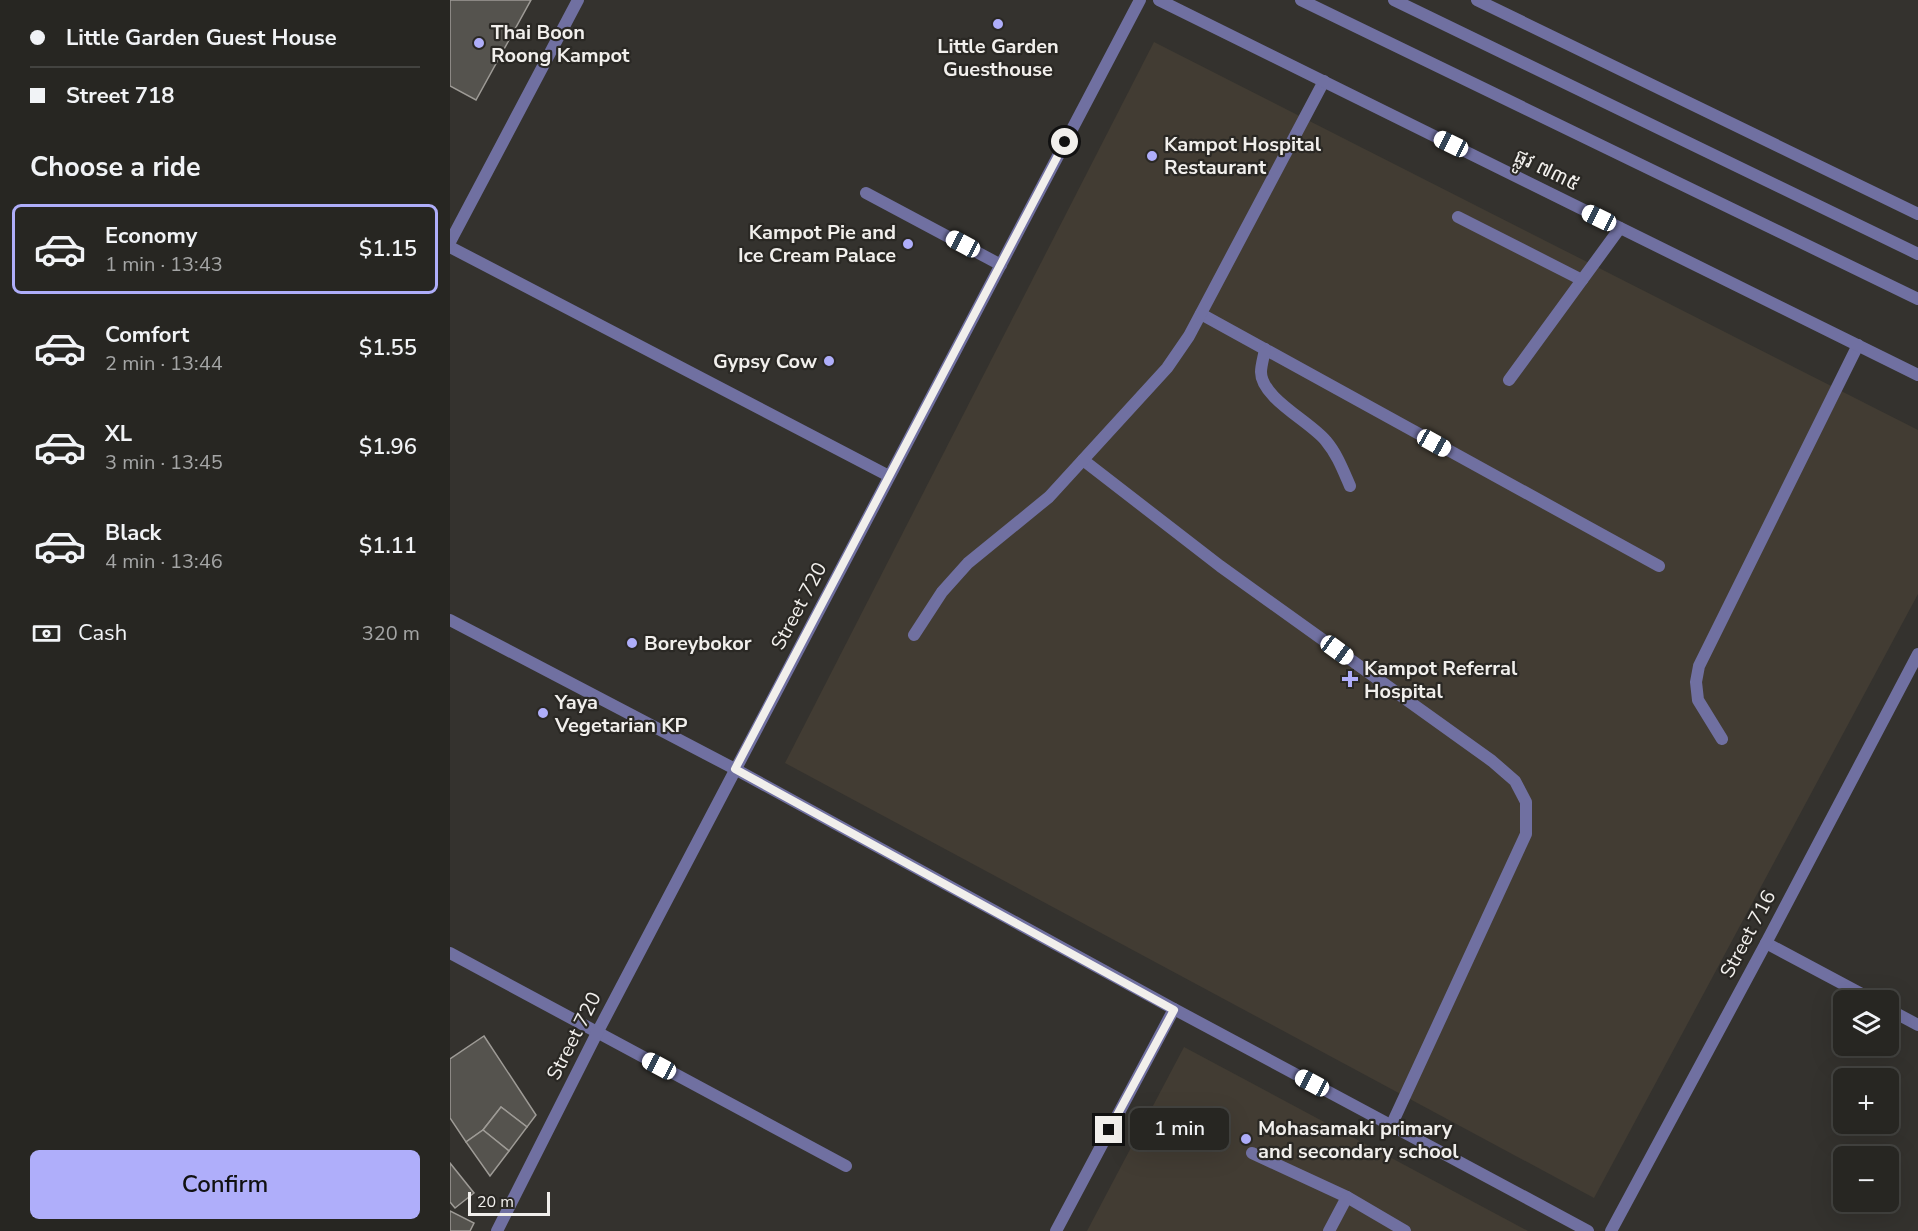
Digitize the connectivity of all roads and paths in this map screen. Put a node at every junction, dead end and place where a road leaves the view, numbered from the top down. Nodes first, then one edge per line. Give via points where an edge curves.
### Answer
1 (578, 0) edge
2 (1140, 0) edge
3 (1159, 0) edge
4 (1301, 0) edge
5 (1394, 0) edge
6 (1477, 0) edge
7 (1324, 81) junction
8 (866, 194) dead end
9 (1918, 214) edge
10 (1458, 217) dead end
11 (1620, 228) junction
12 (450, 242) edge
13 (450, 247) edge
14 (1918, 254) edge
15 (1001, 265) junction
16 (1582, 280) junction
17 (1918, 299) edge
18 (1201, 314) junction
19 (1858, 345) junction
20 (1265, 349) junction
21 (1918, 375) edge
22 (1509, 380) dead end
23 (1083, 460) junction
24 (890, 476) junction
25 (1350, 486) dead end
26 (1659, 566) dead end
27 (450, 620) edge
28 (914, 634) dead end
29 (1918, 654) edge
30 (1722, 739) dead end
31 (735, 769) junction
32 (1766, 943) junction
33 (452, 957) edge
34 (1854, 990) edge
35 (1174, 1010) junction
36 (1899, 1015) edge
37 (1918, 1025) edge
38 (597, 1033) junction
39 (1391, 1126) junction
40 (1252, 1153) dead end
41 (846, 1166) dead end
42 (1347, 1197) junction
43 (496, 1231) edge
44 (1056, 1231) edge
45 (1329, 1231) edge
46 (1405, 1231) edge
47 (1588, 1231) edge
48 (1611, 1231) edge

1 - 12 street
2 - 15 street, Street 720
3 - 7 street, ផ្លូវ ៧៣៥
4 - 17 street
5 - 14 street
6 - 9 street
7 - 11 street, ផ្លូវ ៧៣៥
7 - 18 street
8 - 15 street
10 - 16 street
11 - 16 street
11 - 19 street, ផ្លូវ ៧៣៥
13 - 24 street
15 - 24 street, Street 720
16 - 22 street
18 - 20 street
18 - 23 street via 1167,368
19 - 21 street, ផ្លូវ ៧៣៥
19 - 30 street via 1699,666 1698,700
20 - 25 street via 1261,373 1267,388 1277,401 1326,440
20 - 26 street
23 - 28 street via 1049,497 968,563 942,592
23 - 39 street via 1220,566 1492,761 1515,781 1526,802 1526,834
24 - 31 street, Street 720
27 - 31 street
29 - 32 street, Street 716
31 - 35 street
31 - 38 street, Street 720
32 - 34 street
32 - 48 street, Street 716
33 - 38 street
35 - 39 street
35 - 44 street
36 - 37 street
38 - 41 street
38 - 43 street, Street 720
39 - 47 street
40 - 42 street
42 - 45 street
42 - 46 street

